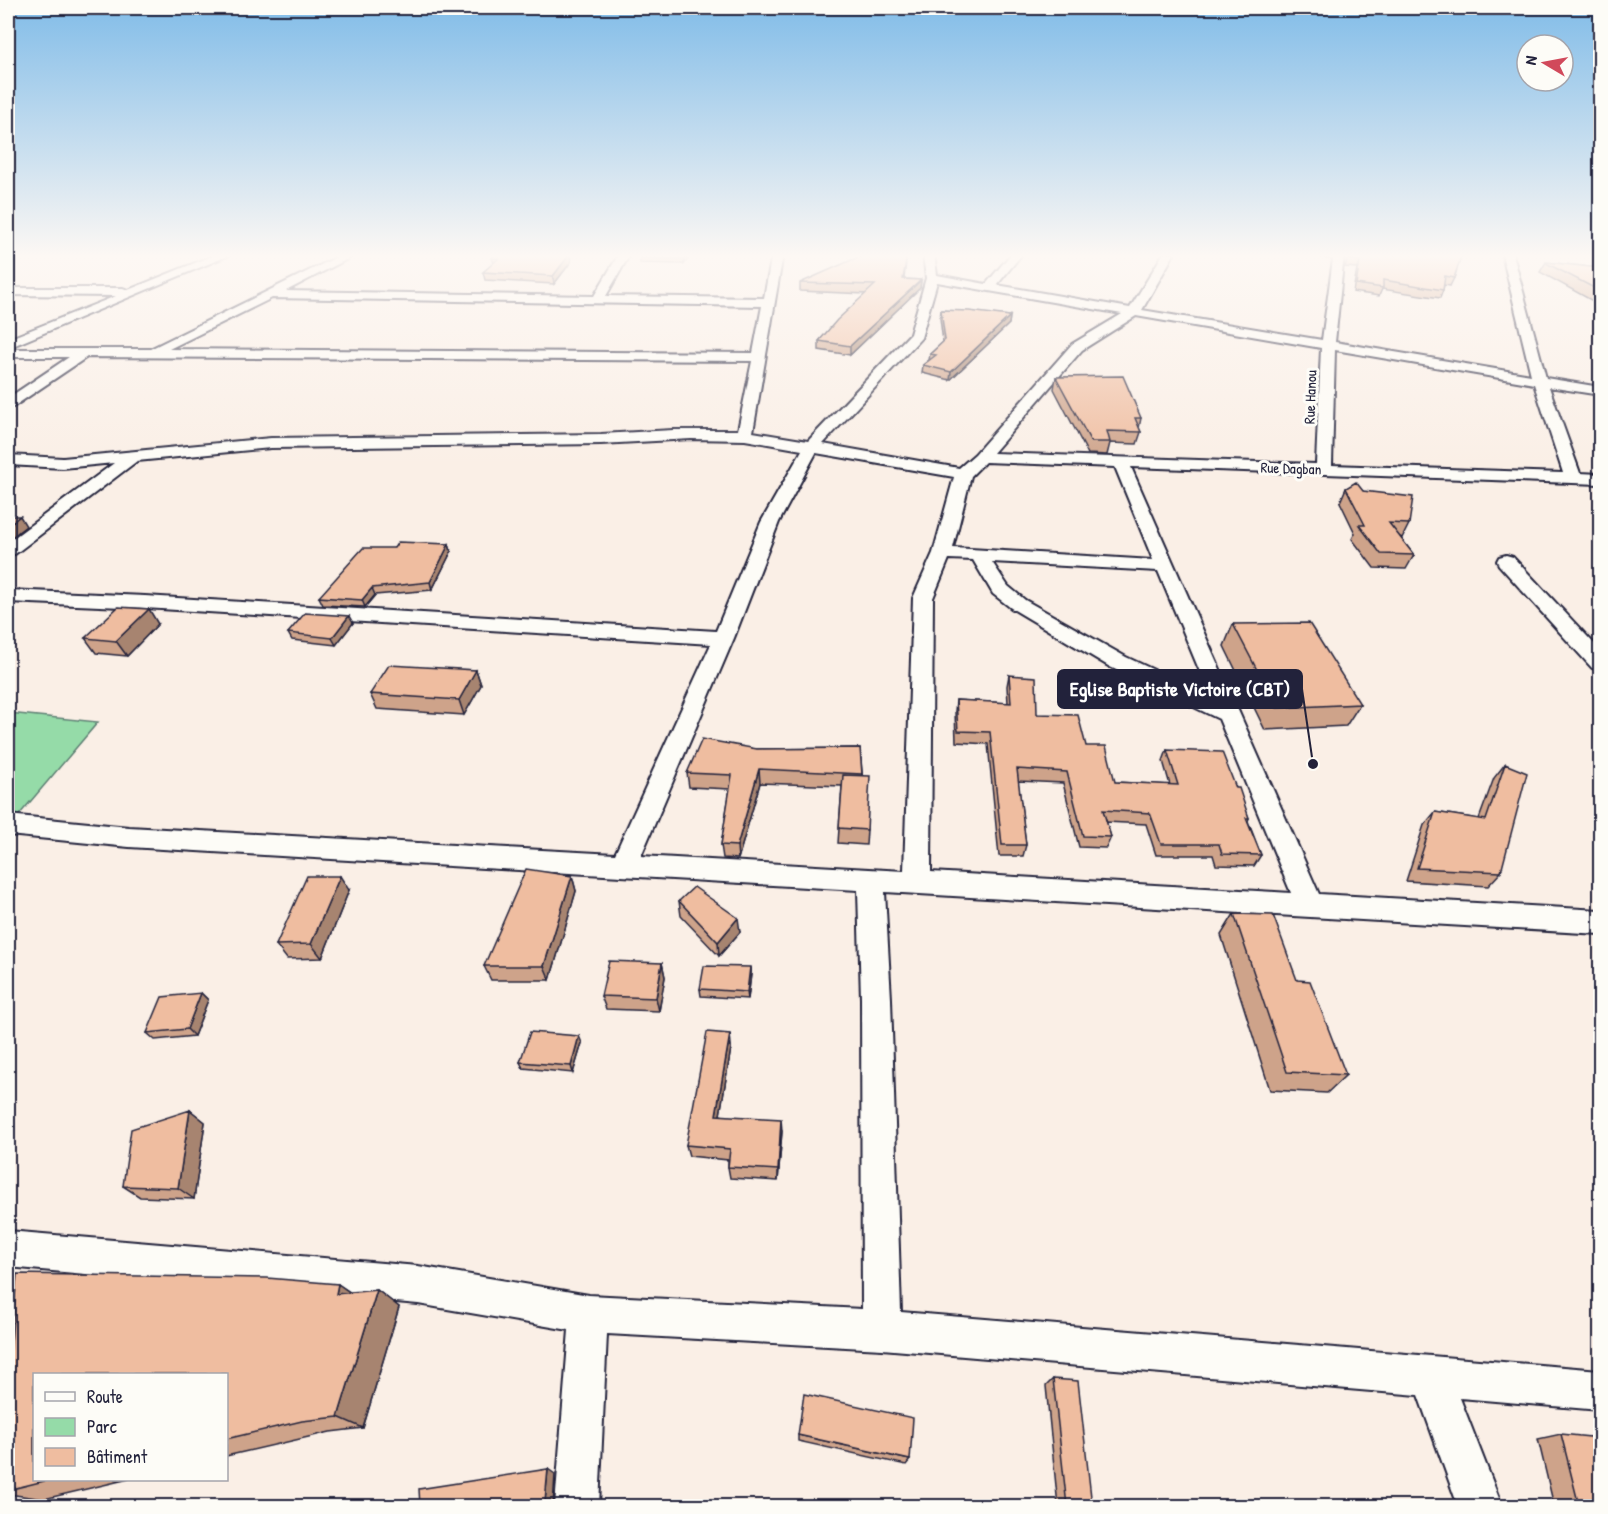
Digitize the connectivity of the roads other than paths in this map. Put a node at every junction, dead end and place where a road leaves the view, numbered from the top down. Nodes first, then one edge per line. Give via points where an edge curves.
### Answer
1 (55, 325) edge
2 (210, 325) edge
3 (764, 325) edge
4 (919, 325) edge
5 (1113, 325) edge
6 (1208, 325) edge
7 (1331, 325) edge
8 (1525, 325) edge
9 (8, 344) edge
10 (1328, 345) junction
11 (8, 353) edge
12 (84, 353) junction
13 (152, 353) junction
14 (758, 357) junction
15 (1540, 381) junction
16 (1600, 391) edge
17 (8, 404) edge
18 (745, 435) junction
19 (812, 446) junction
20 (132, 457) junction
21 (981, 457) junction
22 (8, 460) edge
23 (1121, 462) junction
24 (1324, 469) junction
25 (963, 474) junction
26 (1573, 478) junction
27 (1600, 479) edge
28 (8, 550) edge
29 (942, 553) junction
30 (979, 555) junction
31 (1506, 561) dead end
32 (1166, 566) junction
33 (8, 596) edge
34 (724, 638) junction
35 (1600, 663) edge
36 (1228, 714) junction
37 (8, 825) edge
38 (624, 865) junction
39 (871, 880) junction
40 (917, 881) junction
41 (1310, 905) junction
42 (1600, 922) edge
43 (8, 1249) edge
44 (589, 1314) junction
45 (882, 1330) junction
46 (1431, 1375) junction
47 (1600, 1390) edge
48 (576, 1506) edge
49 (1480, 1506) edge

1 - 9 street
2 - 13 street
3 - 14 street
4 - 19 street via 916,335
5 - 21 street via 1077,347
6 - 10 street
7 - 10 street, Rue Hanou
8 - 15 street
10 - 15 street
10 - 24 street, Rue Hanou
11 - 12 street
12 - 13 street
12 - 17 street
13 - 14 street
14 - 18 street
15 - 16 street
15 - 26 street
18 - 19 street
18 - 20 street via 656,433 601,439 271,443
19 - 25 street
19 - 34 street via 770,522
20 - 22 street via 63,464
20 - 28 street
21 - 23 street, Rue Dagban
21 - 25 street
23 - 24 street, Rue Dagban
23 - 32 street
24 - 26 street, Rue Dagban
25 - 29 street
26 - 27 street, Rue Dagban
29 - 30 street
29 - 40 street via 923,598
30 - 32 street
30 - 36 street via 1000,590 1018,604 1118,662
31 - 35 street
32 - 36 street
33 - 34 street
34 - 38 street
36 - 41 street
37 - 38 street via 129,837
38 - 39 street
39 - 40 street
39 - 45 street
40 - 41 street
41 - 42 street
43 - 44 street via 418,1285
44 - 45 street
44 - 48 street
45 - 46 street
46 - 47 street
46 - 49 street

